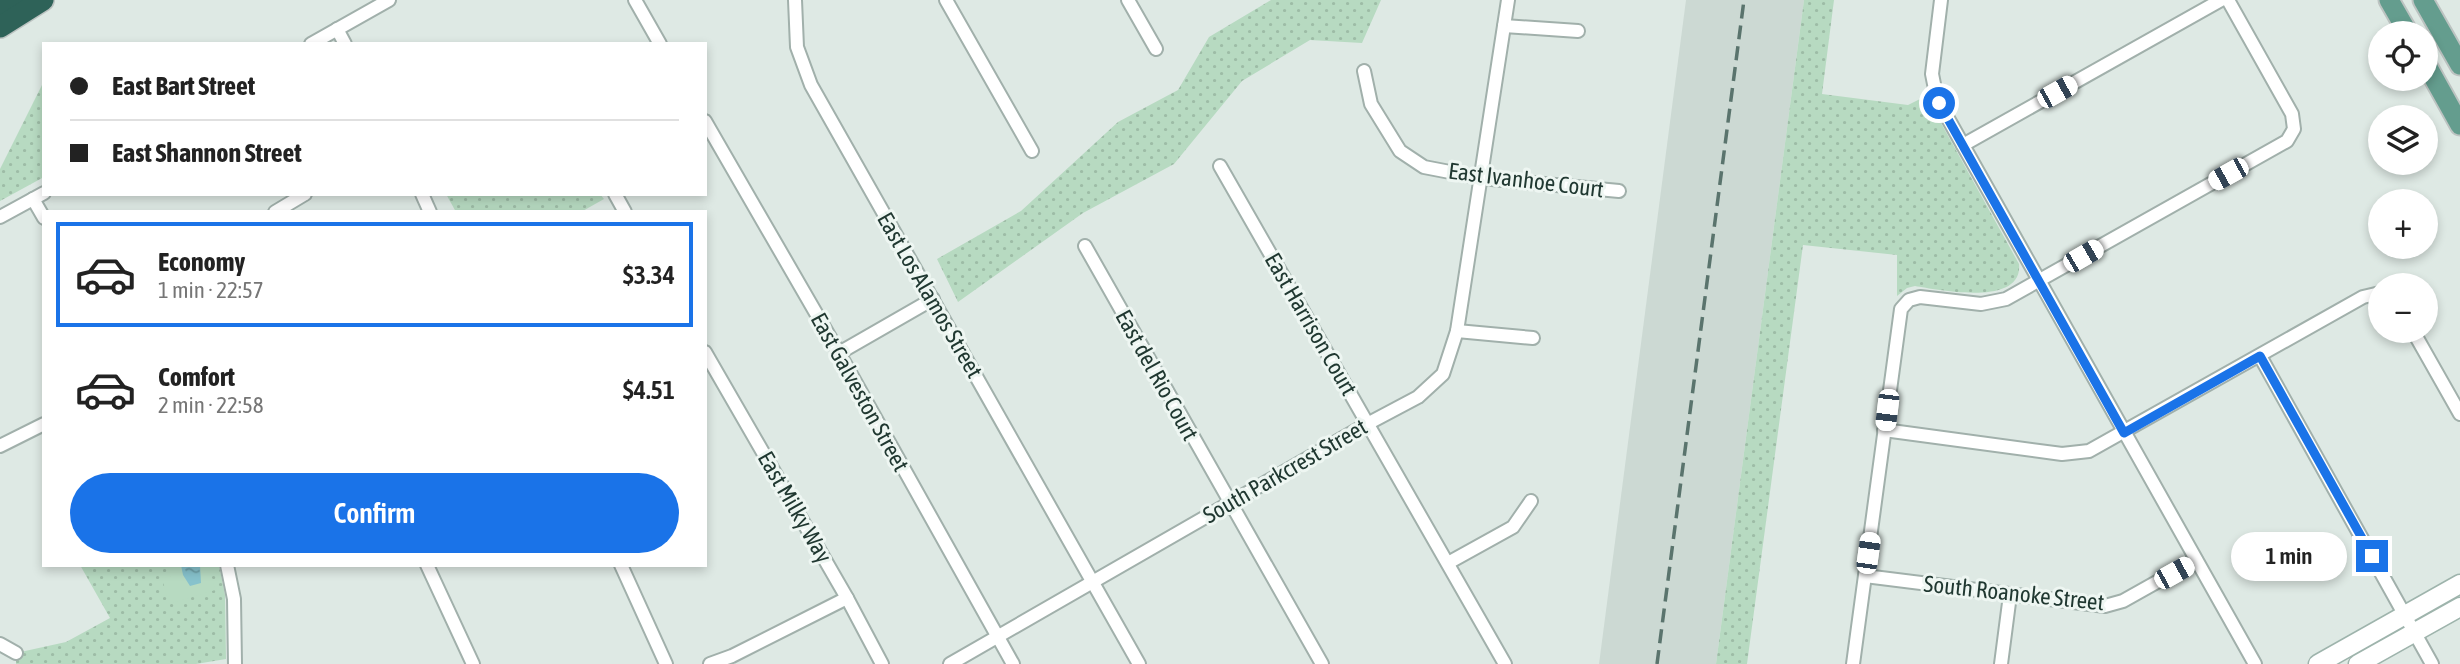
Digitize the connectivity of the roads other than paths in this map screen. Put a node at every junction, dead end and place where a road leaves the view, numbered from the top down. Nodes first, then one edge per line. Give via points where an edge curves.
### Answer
1 (16, 0) edge
2 (43, 0) edge
3 (389, 0) edge
4 (635, 0) edge
5 (795, 0) edge
6 (946, 0) edge
7 (1128, 0) edge
8 (1508, 0) edge
9 (1941, 0) edge
10 (2221, 0) edge
11 (2228, 0) edge
12 (2389, 0) edge
13 (2423, 0) edge
14 (0, 9) edge
15 (2401, 21) edge
16 (1504, 26) junction
17 (0, 27) edge
18 (337, 29) junction
19 (1578, 31) dead end
20 (314, 42) edge
21 (344, 42) edge
22 (659, 42) edge
23 (1156, 49) dead end
24 (2460, 65) edge
25 (1364, 71) dead end
26 (2438, 86) edge
27 (707, 124) edge
28 (2460, 125) edge
29 (1963, 145) junction
30 (1032, 151) dead end
31 (1220, 166) dead end
32 (1481, 178) junction
33 (1619, 191) dead end
34 (38, 196) edge
35 (302, 196) edge
36 (278, 210) edge
37 (0, 217) edge
38 (1085, 246) dead end
39 (2039, 281) junction
40 (2368, 296) edge
41 (933, 299) junction
42 (1457, 331) junction
43 (1533, 338) dead end
44 (2420, 343) edge
45 (839, 353) junction
46 (707, 355) edge
47 (2260, 356) junction
48 (2460, 414) edge
49 (1369, 423) junction
50 (42, 425) edge
51 (1884, 430) junction
52 (2124, 433) junction
53 (0, 446) edge
54 (1531, 501) dead end
55 (1230, 503) junction
56 (2196, 560) junction
57 (1448, 563) junction
58 (227, 567) edge
59 (428, 567) edge
60 (622, 567) edge
61 (1865, 576) junction
62 (1093, 581) junction
63 (2460, 584) edge
64 (2010, 595) junction
65 (847, 598) junction
66 (2460, 607) edge
67 (2405, 615) junction
68 (2415, 633) junction
69 (998, 637) junction
70 (0, 643) edge
71 (16, 653) dead end
72 (235, 664) edge
73 (473, 664) edge
74 (666, 664) edge
75 (710, 664) edge
76 (882, 664) edge
77 (950, 664) edge
78 (1013, 664) edge
79 (1139, 664) edge
80 (1322, 664) edge
81 (1505, 664) edge
82 (1853, 664) edge
83 (2001, 664) edge
84 (2255, 664) edge
85 (2318, 664) edge
86 (2358, 664) edge
87 (2432, 664) edge

1 - 14 highway
2 - 17 highway
3 - 18 street
4 - 22 street
5 - 41 street, East Los Alamos Street via 797,47 811,85
6 - 30 street
7 - 23 street
8 - 16 street, South Parkcrest Street
9 - 29 street via 1933,84
10 - 29 street
11 - 39 street via 2292,114 2293,134
12 - 15 main road
13 - 24 main road
16 - 19 street
16 - 32 street, South Parkcrest Street
18 - 20 street
18 - 21 street
25 - 32 street, East Ivanhoe Court via 1371,104 1399,151 1424,167
26 - 28 main road
27 - 45 street, East Galveston Street
29 - 39 street
31 - 49 street, East Harrison Court
32 - 33 street, East Ivanhoe Court
32 - 42 street, South Parkcrest Street
34 - 37 street
35 - 36 street
38 - 55 street, East del Rio Court
39 - 51 street via 1989,304 1922,297 1905,304
39 - 52 street
40 - 47 street
41 - 45 street
41 - 62 street, East Los Alamos Street
42 - 43 street
42 - 49 street, South Parkcrest Street via 1443,374 1418,397
44 - 48 street
45 - 69 street, East Galveston Street
46 - 65 street, East Milky Way
47 - 52 street
47 - 67 street
49 - 55 street, South Parkcrest Street
49 - 57 street, East Harrison Court
50 - 53 street
51 - 52 street via 2070,454 2089,451
51 - 61 street
52 - 56 street
54 - 57 street via 1513,527
55 - 62 street, South Parkcrest Street
55 - 80 street, East del Rio Court
56 - 64 street, South Roanoke Street via 2110,605
56 - 84 street
57 - 81 street, East Harrison Court
58 - 72 street via 234,599
59 - 73 street
60 - 74 street
61 - 64 street, South Roanoke Street
61 - 82 street
62 - 69 street, South Parkcrest Street
62 - 79 street, East Los Alamos Street
63 - 67 street
64 - 83 street
65 - 75 street
65 - 76 street, East Milky Way
66 - 68 street
67 - 68 street
67 - 85 street
68 - 86 street
68 - 87 street
69 - 77 street, South Parkcrest Street
69 - 78 street, East Galveston Street
70 - 71 street

